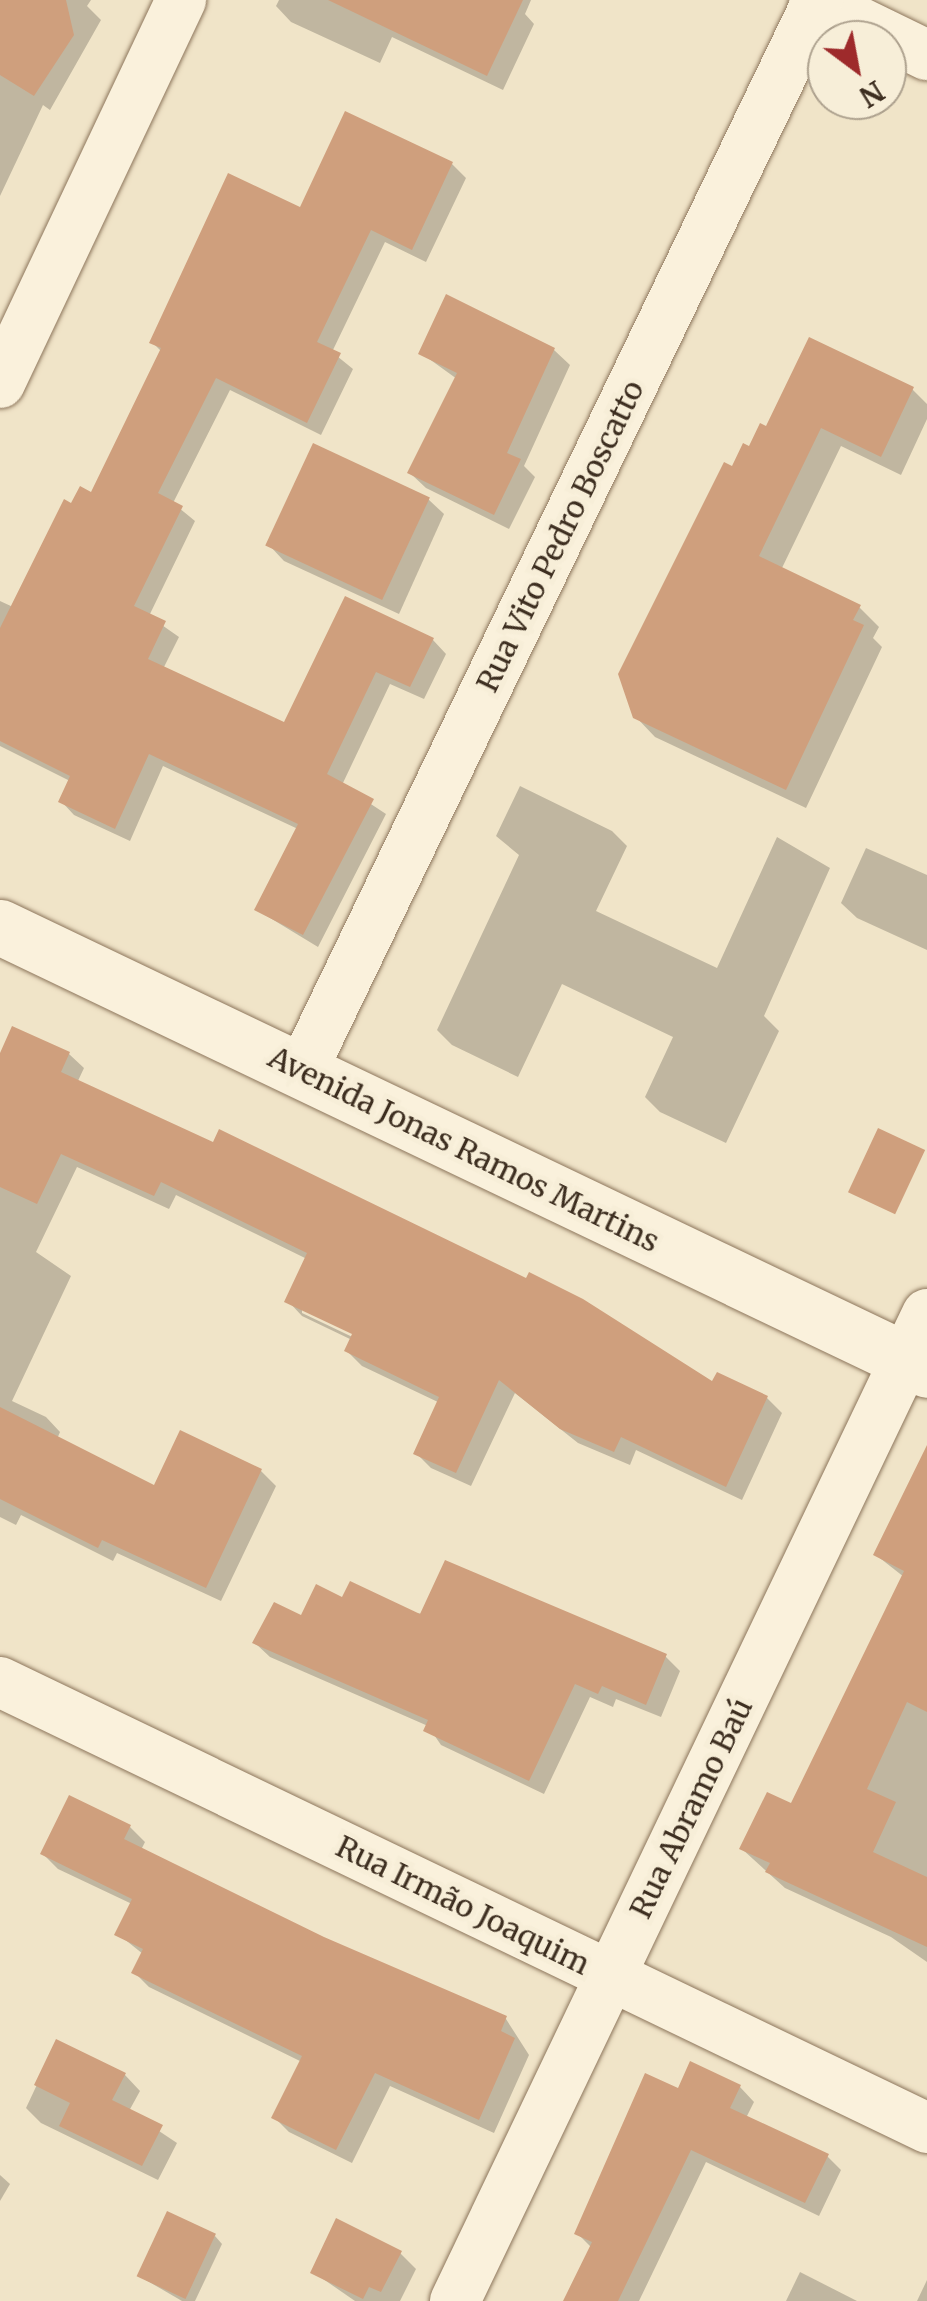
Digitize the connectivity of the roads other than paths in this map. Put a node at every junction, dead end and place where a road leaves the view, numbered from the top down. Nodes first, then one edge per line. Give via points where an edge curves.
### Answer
1 (181, 0) edge
2 (816, 0) edge
3 (927, 55) edge
4 (4, 362) edge
5 (0, 928) edge
6 (302, 1072) junction
7 (920, 1348) edge
8 (3, 1691) edge
9 (611, 1976) junction
10 (927, 2128) edge
11 (455, 2301) edge

1 - 4 street
2 - 3 street
2 - 6 street, Rua Vito Pedro Boscatto
5 - 6 main road, Avenida Jonas Ramos Martins
6 - 7 main road, Avenida Jonas Ramos Martins
7 - 9 street, Rua Abramo Baú
8 - 9 street, Rua Irmão Joaquim
9 - 10 street, Rua Irmão Joaquim
9 - 11 street, Rua Abramo Baú

